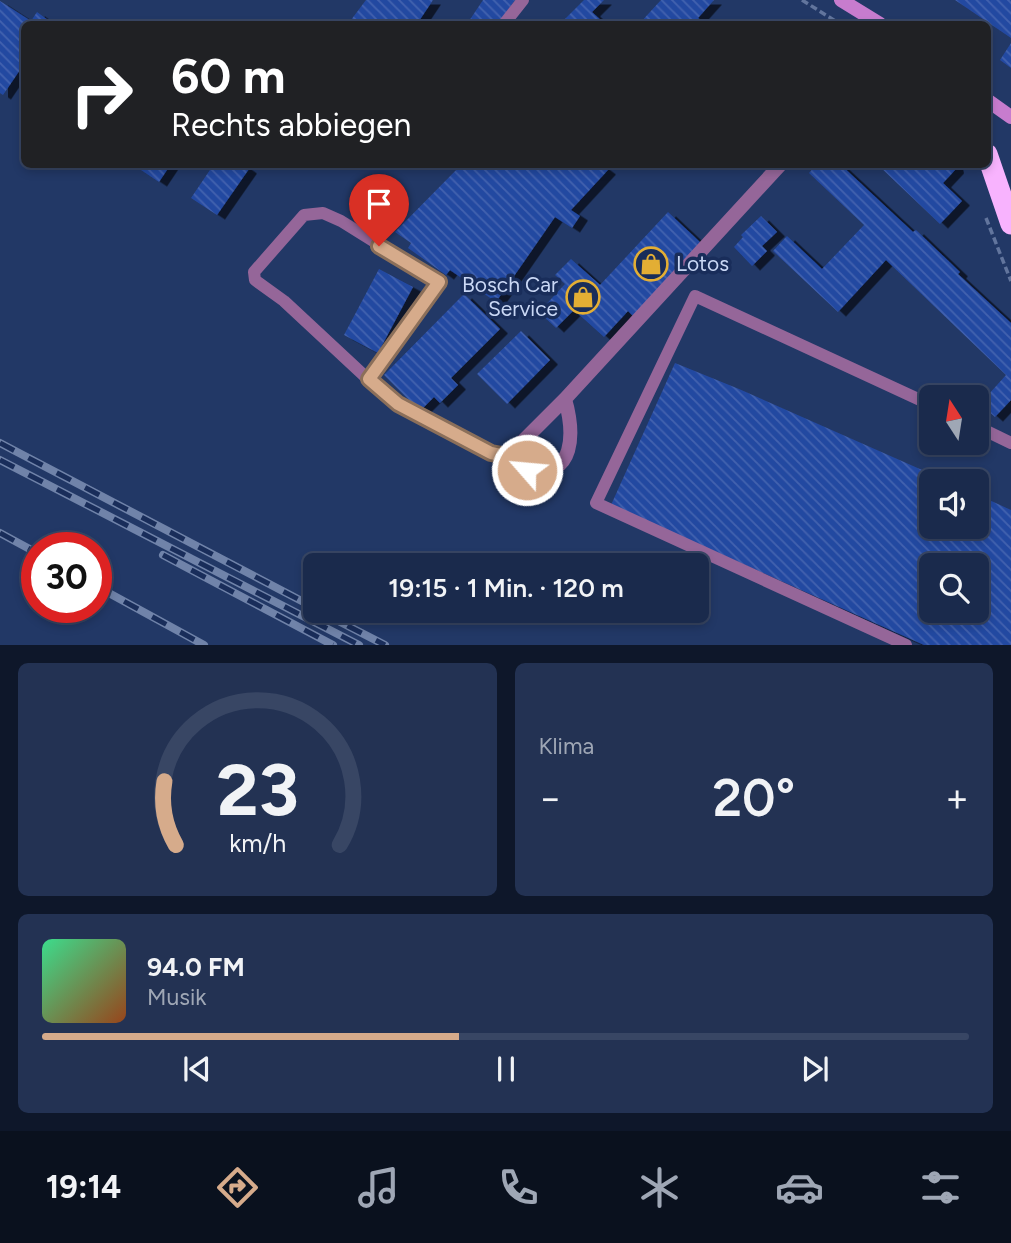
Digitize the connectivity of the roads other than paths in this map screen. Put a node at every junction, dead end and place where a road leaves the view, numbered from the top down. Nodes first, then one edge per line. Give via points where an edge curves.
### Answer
1 (523, 0) edge
2 (841, 0) edge
3 (506, 21) edge
4 (875, 21) edge
5 (991, 103) edge
6 (1011, 117) edge
7 (991, 166) edge
8 (777, 168) edge
9 (1011, 224) edge
10 (369, 379) junction
11 (565, 399) junction
12 (919, 399) edge
13 (989, 432) edge
14 (1011, 443) edge
15 (516, 458) junction
16 (906, 645) edge

1 - 3 lane
2 - 4 street
5 - 6 street
7 - 9 highway
8 - 11 street
10 - 10 lane via 255,280 254,272 304,215 323,213 341,220 439,282
10 - 15 lane via 398,404 491,453
11 - 15 street via 516,448
11 - 15 street via 571,426 565,459 557,467 532,471
12 - 16 lane via 695,296 596,503
13 - 14 lane

